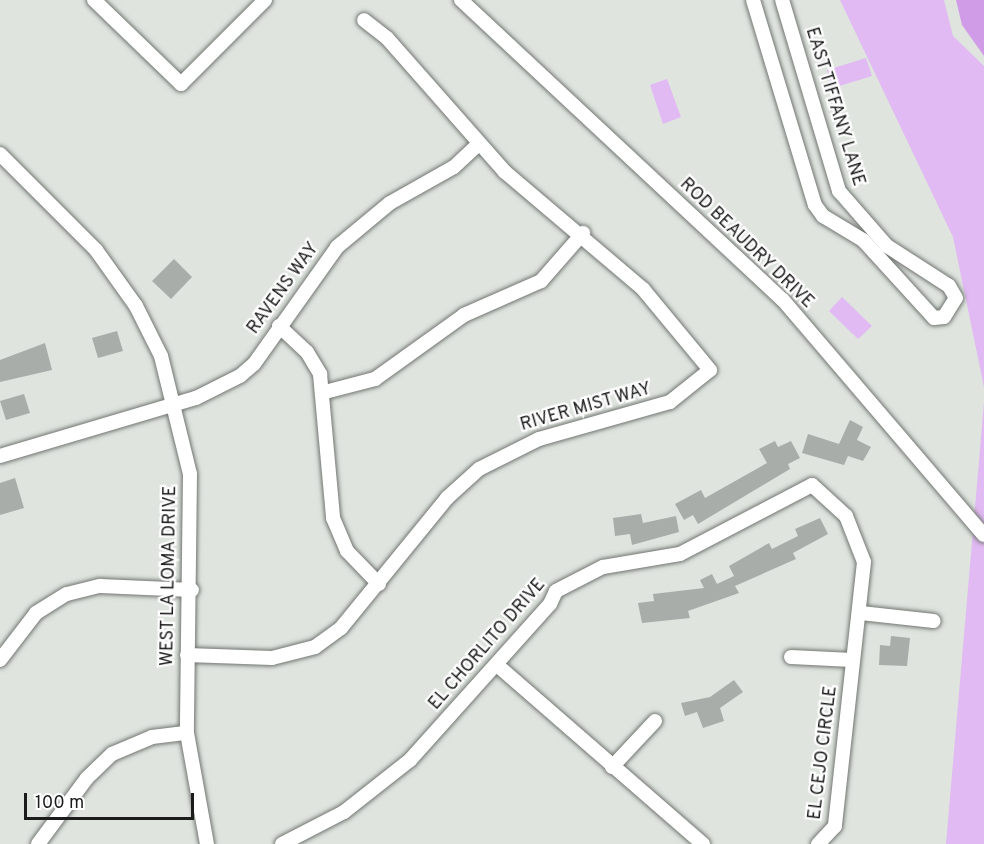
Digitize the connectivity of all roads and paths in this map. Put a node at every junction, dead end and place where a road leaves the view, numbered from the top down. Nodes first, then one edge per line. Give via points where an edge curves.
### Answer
1 (94, 0) edge
2 (266, 0) edge
3 (753, 0) edge
4 (782, 0) edge
5 (465, 1) edge
6 (364, 20) dead end
7 (478, 145) junction
8 (0, 154) edge
9 (831, 169) junction
10 (806, 177) junction
11 (583, 233) junction
12 (279, 326) junction
13 (325, 392) junction
14 (175, 404) junction
15 (0, 456) edge
16 (812, 485) joint
17 (984, 535) edge
18 (379, 584) junction
19 (192, 590) junction
20 (861, 613) junction
21 (934, 621) dead end
22 (187, 655) junction
23 (791, 657) dead end
24 (0, 660) edge
25 (852, 660) junction
26 (497, 665) junction
27 (655, 721) dead end
28 (187, 733) junction
29 (612, 767) junction
30 (38, 844) edge
31 (207, 844) edge
32 (282, 844) edge
33 (703, 844) edge
34 (818, 844) edge

1 - 2 street via 181,84
3 - 10 street, EAST TIFFANY LANE
4 - 9 street, EAST TIFFANY LANE
5 - 17 street, ROD BEAUDRY DRIVE via 783,300
6 - 7 street, RIVER MIST WAY via 387,38
7 - 11 street, RIVER MIST WAY
7 - 12 street, RAVENS WAY via 454,167 390,203 354,231 315,272
8 - 14 street, WEST LA LOMA DRIVE via 78,229 122,283 161,356
9 - 10 street
9 - 10 street, EAST TIFFANY LANE via 847,207 887,246 949,286 956,298 949,313 934,318 863,240 823,216
11 - 13 street via 554,271 527,290 464,315 375,379
11 - 18 street, RIVER MIST WAY via 649,295 710,370 685,393 655,409 539,439 488,463 447,498
12 - 13 street via 307,352
12 - 14 street, RAVENS WAY via 240,376
13 - 18 street via 333,518 347,551
14 - 15 street, RAVENS WAY
14 - 19 street, WEST LA LOMA DRIVE via 190,474
16 - 20 street, EL CEJO CIRCLE via 846,516 861,545
16 - 26 street, EL CHORLITO DRIVE via 680,555 603,567 570,581 556,591
18 - 22 street, RIVER MIST WAY via 331,637 302,652 272,658
19 - 22 street, WEST LA LOMA DRIVE
19 - 24 street via 100,586 67,594 36,613
20 - 21 street
20 - 25 street, EL CEJO CIRCLE
22 - 28 street, WEST LA LOMA DRIVE
23 - 25 street, EL CEJO CIRCLE
25 - 34 street, EL CEJO CIRCLE via 835,826
26 - 29 street
26 - 32 street, EL CHORLITO DRIVE via 390,778 344,812
27 - 29 street
28 - 30 street via 152,736 112,754 87,778
28 - 31 street, WEST LA LOMA DRIVE
29 - 33 street

